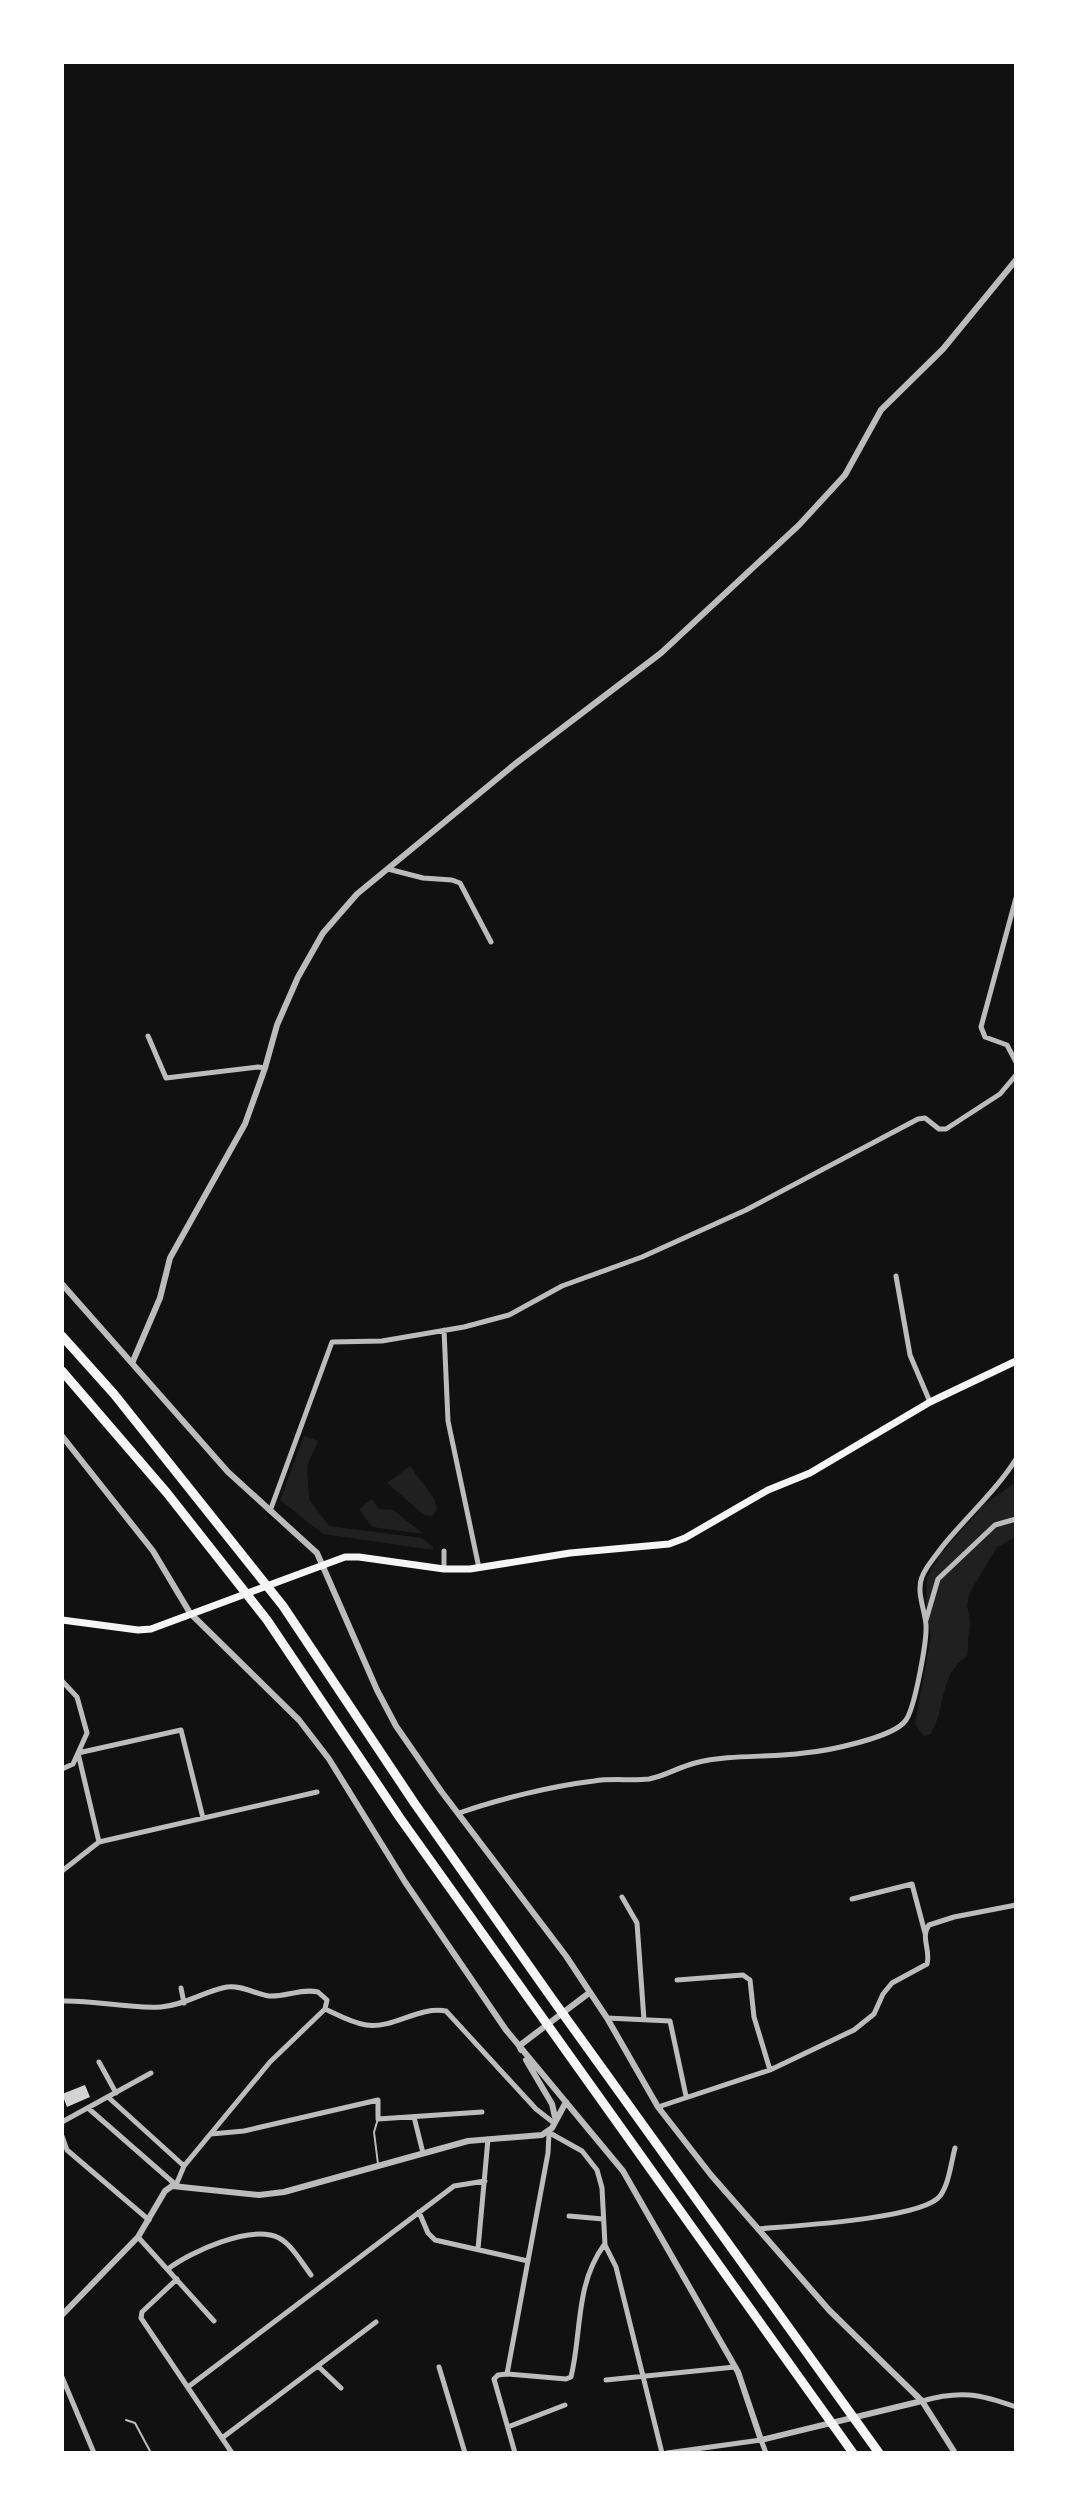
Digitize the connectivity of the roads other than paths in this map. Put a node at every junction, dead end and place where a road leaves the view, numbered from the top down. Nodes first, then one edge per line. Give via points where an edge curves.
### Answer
1 (1016, 260) edge
2 (388, 869) junction
3 (1016, 898) edge
4 (491, 942) dead end
5 (148, 1036) dead end
6 (1016, 1062) edge
7 (265, 1068) junction
8 (1016, 1075) edge
9 (896, 1276) dead end
10 (62, 1284) edge
11 (444, 1330) junction
12 (62, 1336) edge
13 (133, 1361) junction
14 (1016, 1361) edge
15 (62, 1371) edge
16 (930, 1402) junction
17 (62, 1436) edge
18 (1016, 1459) edge
19 (270, 1511) junction
20 (1016, 1519) edge
21 (444, 1551) dead end
22 (323, 1565) junction
23 (479, 1568) junction
24 (444, 1569) junction
25 (190, 1613) junction
26 (62, 1620) edge
27 (926, 1621) junction
28 (62, 1681) edge
29 (78, 1753) junction
30 (62, 1769) edge
31 (317, 1792) dead end
32 (459, 1813) junction
33 (203, 1818) junction
34 (99, 1842) junction
35 (62, 1871) edge
36 (622, 1897) dead end
37 (852, 1899) dead end
38 (1016, 1905) edge
39 (925, 1934) junction
40 (677, 1980) dead end
41 (181, 1988) dead end
42 (589, 1993) junction
43 (62, 2001) edge
44 (184, 2003) junction
45 (325, 2009) junction
46 (607, 2018) junction
47 (644, 2020) junction
48 (519, 2046) junction
49 (99, 2062) dead end
50 (770, 2070) junction
51 (151, 2073) dead end
52 (116, 2093) junction
53 (686, 2096) junction
54 (108, 2097) junction
55 (566, 2102) junction
56 (658, 2107) junction
57 (88, 2108) junction
58 (482, 2112) dead end
59 (414, 2117) junction
60 (378, 2119) junction
61 (554, 2121) junction
62 (62, 2122) edge
63 (548, 2132) junction
64 (210, 2134) junction
65 (62, 2136) edge
66 (488, 2139) junction
67 (955, 2148) dead end
68 (423, 2153) junction
69 (379, 2165) junction
70 (184, 2166) junction
71 (485, 2181) junction
72 (176, 2185) junction
73 (419, 2212) junction
74 (569, 2216) dead end
75 (603, 2219) junction
76 (150, 2220) junction
77 (758, 2229) junction
78 (138, 2237) junction
79 (605, 2245) junction
80 (478, 2249) junction
81 (528, 2261) junction
82 (168, 2269) junction
83 (311, 2275) dead end
84 (177, 2279) junction
85 (64, 2311) edge
86 (214, 2321) dead end
87 (376, 2322) dead end
88 (319, 2367) junction
89 (439, 2367) dead end
90 (735, 2367) junction
91 (507, 2374) junction
92 (62, 2377) edge
93 (642, 2377) junction
94 (606, 2380) dead end
95 (188, 2387) junction
96 (341, 2388) dead end
97 (922, 2401) junction
98 (565, 2405) dead end
99 (1016, 2407) edge
100 (126, 2420) dead end
101 (508, 2427) junction
102 (222, 2438) junction
103 (761, 2440) junction
104 (94, 2453) edge
105 (151, 2453) edge
106 (232, 2453) edge
107 (465, 2453) edge
108 (515, 2453) edge
109 (665, 2453) edge
110 (766, 2453) edge
111 (853, 2453) edge
112 (879, 2453) edge
113 (955, 2453) edge

1 - 2 street via 943,349 881,410 845,475 799,525 661,653
2 - 4 street via 460,883
2 - 7 street via 357,894 310,952 277,1025
3 - 6 street via 981,1027 985,1037 1007,1045
5 - 7 street via 166,1078
7 - 13 street via 245,1124 170,1258 160,1298
8 - 11 street via 1000,1094 946,1129 918,1119 655,1251 562,1286 520,1311
9 - 16 street via 910,1355
10 - 13 street
11 - 19 street via 382,1341 332,1342
11 - 23 street via 448,1421
12 - 112 highway via 283,1606 415,1804
13 - 19 street via 222,1465
14 - 16 main road
15 - 111 highway via 267,1620 400,1818
16 - 23 main road via 679,1541
17 - 25 street via 153,1551
18 - 27 street via 921,1578
19 - 22 street via 306,1541
20 - 27 street via 995,1525 938,1579
21 - 24 street
22 - 24 main road via 352,1557
22 - 25 main road
22 - 32 street via 396,1726
23 - 24 main road
25 - 26 main road via 144,1630
25 - 48 street via 284,1703 329,1759 405,1882
27 - 32 street via 912,1706 906,1720 889,1732 804,1753 736,1757 695,1763 651,1778 561,1786
28 - 29 street via 80,1703 87,1733
29 - 30 street via 73,1764
29 - 33 street via 181,1730
29 - 34 street
31 - 33 street
32 - 42 street
33 - 34 street
34 - 35 street
36 - 47 street via 637,1923
37 - 39 street via 912,1884
38 - 39 street via 934,1922
39 - 50 street via 927,1964 889,1986 863,2025
40 - 50 street via 743,1975 750,1980 754,2017
41 - 44 street
42 - 46 street
42 - 48 street
43 - 44 street via 138,2007
44 - 45 street via 234,1987 270,1996 318,1992 327,2000
45 - 61 street via 370,2025 429,2010 446,2011 536,2109
45 - 64 street via 270,2062
46 - 47 street
46 - 56 street
47 - 53 street via 670,2021
48 - 55 street
48 - 61 street via 552,2104
49 - 52 street
50 - 53 street
51 - 52 street
52 - 54 street
53 - 56 street
54 - 57 street
54 - 70 street
55 - 61 street
55 - 90 street via 623,2171
56 - 77 street
57 - 62 street
57 - 72 street
58 - 59 street
59 - 60 street
59 - 68 street
60 - 64 street via 378,2100
60 - 69 lane via 374,2132
61 - 63 street
63 - 66 street
63 - 75 street via 580,2149 595,2166
63 - 81 street
64 - 70 street
65 - 76 street via 67,2150
66 - 68 street
66 - 71 street
67 - 77 street via 942,2193 929,2204 847,2221
68 - 69 street
69 - 72 street via 267,2195
70 - 72 street
71 - 73 street via 454,2186
71 - 80 street
72 - 76 street via 165,2191
73 - 80 street via 435,2240
73 - 95 street
74 - 75 street
75 - 79 street
76 - 78 street
77 - 97 street via 829,2310
78 - 82 street
78 - 85 street
79 - 91 street via 582,2294 571,2376
79 - 93 street via 616,2267
80 - 81 street
81 - 91 street
82 - 83 street via 207,2248 262,2234 285,2243
82 - 84 street
84 - 86 street
84 - 95 street via 141,2318
87 - 88 street
88 - 96 street
88 - 102 street
89 - 107 street
90 - 93 street
90 - 103 street
91 - 101 street via 494,2379
92 - 104 street
93 - 94 street
93 - 109 street
95 - 102 street
97 - 99 street via 971,2394
97 - 103 street
97 - 113 street
98 - 101 street
100 - 105 lane via 135,2423
101 - 108 street
102 - 106 street
103 - 109 street
103 - 110 street

